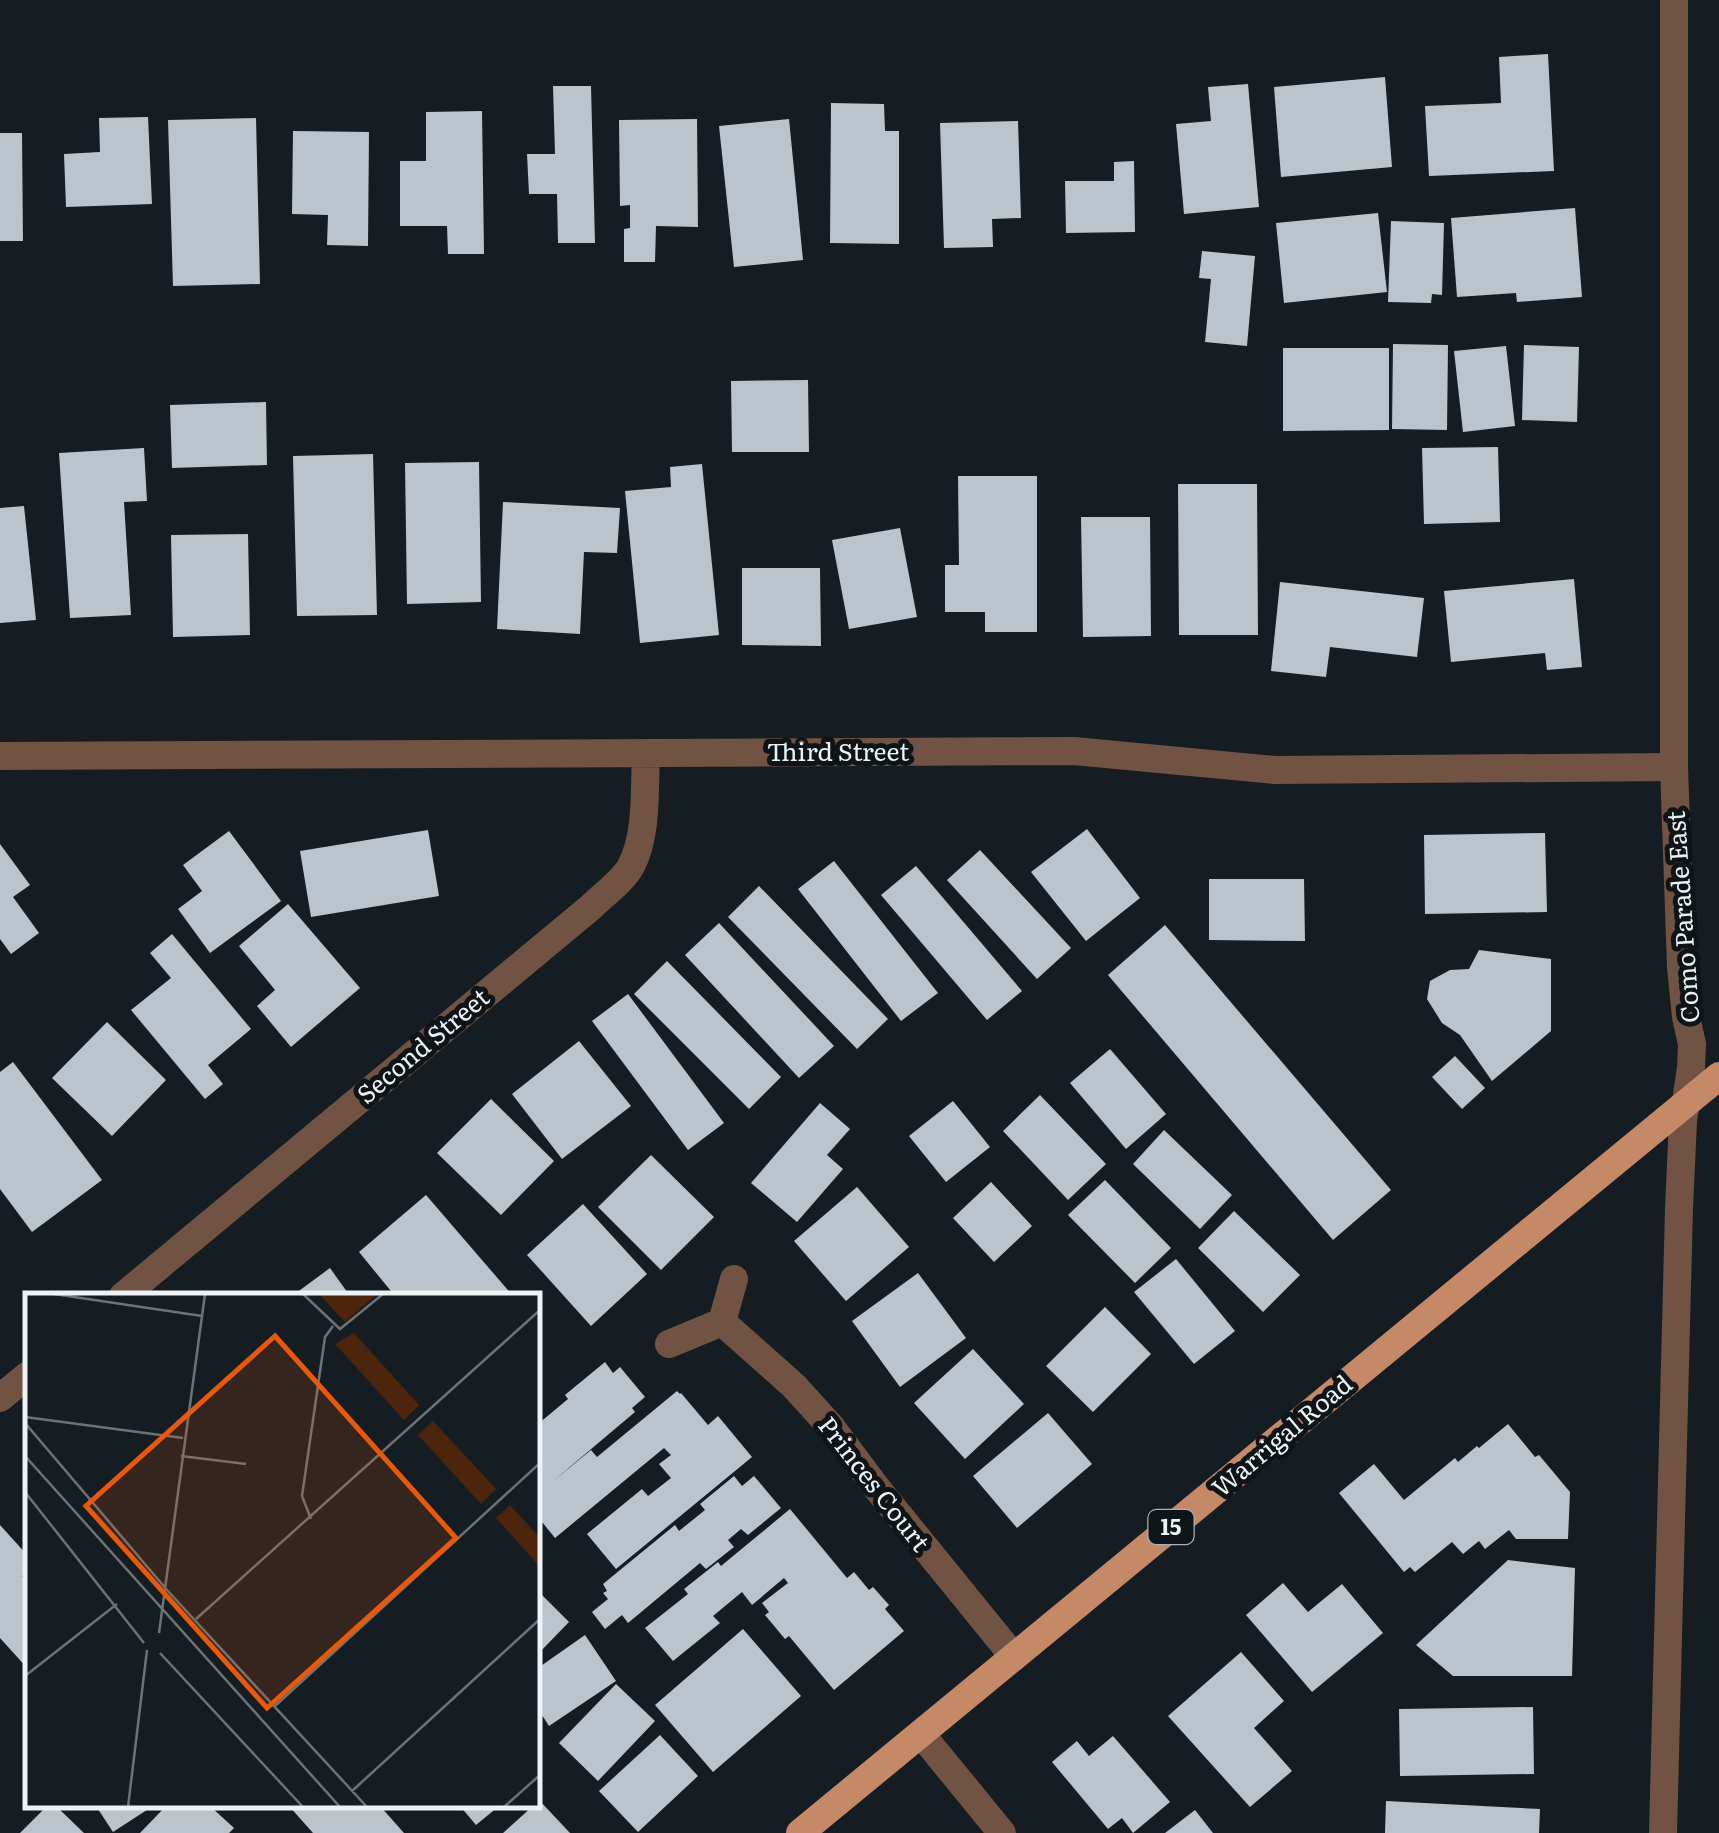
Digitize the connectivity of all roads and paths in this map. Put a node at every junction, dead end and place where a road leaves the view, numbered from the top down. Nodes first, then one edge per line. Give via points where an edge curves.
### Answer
1 (1674, 0) edge
2 (646, 753) junction
3 (0, 756) edge
4 (1674, 768) junction
5 (1719, 1076) edge
6 (1686, 1104) junction
7 (734, 1279) dead end
8 (127, 1293) edge
9 (722, 1322) junction
10 (669, 1344) dead end
11 (25, 1377) edge
12 (0, 1398) edge
13 (1014, 1658) junction
14 (920, 1734) junction
15 (800, 1833) edge
16 (1002, 1833) edge
17 (1663, 1833) edge

1 - 4 street, Como Parade East
2 - 3 street, Third Street
2 - 4 street, Third Street via 1074,752 1275,770
2 - 8 street, Second Street via 638,845 614,885
4 - 6 street, Como Parade East via 1692,1044
5 - 6 main road, Warrigal Road / 15
6 - 13 main road, Warrigal Road / 15
6 - 17 street, Como Parade East
7 - 9 street
9 - 10 street
9 - 13 street, Princes Court via 832,1428
11 - 12 street
13 - 14 main road, Warrigal Road / 15
14 - 15 main road, Warrigal Road / 15
14 - 16 street

